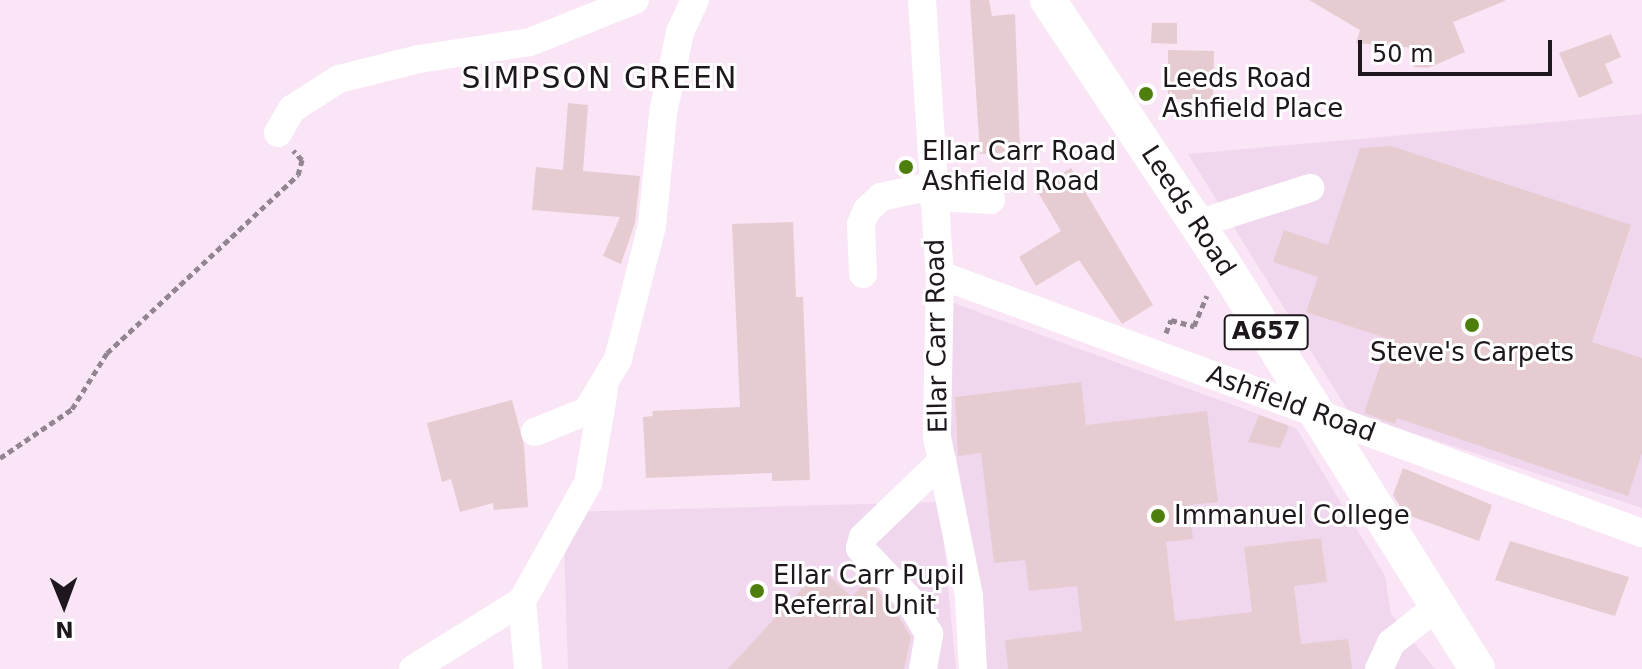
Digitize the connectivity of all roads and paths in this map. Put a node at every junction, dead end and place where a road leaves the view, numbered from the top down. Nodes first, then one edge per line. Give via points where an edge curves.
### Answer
1 (635, 0) edge
2 (695, 0) edge
3 (922, 0) edge
4 (1048, 0) edge
5 (278, 133) joint
6 (1310, 188) dead end
7 (932, 192) junction
8 (991, 200) dead end
9 (1197, 224) junction
10 (1222, 262) junction
11 (863, 274) dead end
12 (940, 275) junction
13 (1158, 356) junction
14 (604, 390) junction
15 (1318, 414) junction
16 (535, 432) dead end
17 (0, 458) edge
18 (942, 461) junction
19 (1642, 533) edge
20 (522, 601) junction
21 (1435, 608) junction
22 (413, 669) edge
23 (528, 669) edge
24 (923, 669) edge
25 (973, 669) edge
26 (1379, 669) edge
27 (1477, 669) edge

1 - 5 street via 530,42 419,59 339,79 311,93
2 - 14 street via 680,32 663,113 652,226 618,359
3 - 7 street, Ellar Carr Road
4 - 9 main road, Leeds Road / A657
5 - 17 path via 302,160 298,175 107,353 72,409
6 - 9 street
7 - 8 street
7 - 11 street via 881,197 867,210 861,224
7 - 12 street, Ellar Carr Road
9 - 10 main road, Leeds Road / A657
10 - 13 path via 1194,326 1171,320
10 - 15 main road, Leeds Road / A657
12 - 13 street, Ashfield Road
12 - 18 street, Ellar Carr Road
13 - 15 street, Ashfield Road
14 - 16 street via 587,411
14 - 20 street via 588,483
15 - 19 street, Ashfield Road
15 - 21 main road, Leeds Road / A657
18 - 24 street via 863,537 860,548 908,598 929,634
18 - 25 street, Ellar Carr Road via 969,596
20 - 22 street
20 - 23 street
21 - 26 street via 1391,643
21 - 27 main road, Leeds Road / A657

